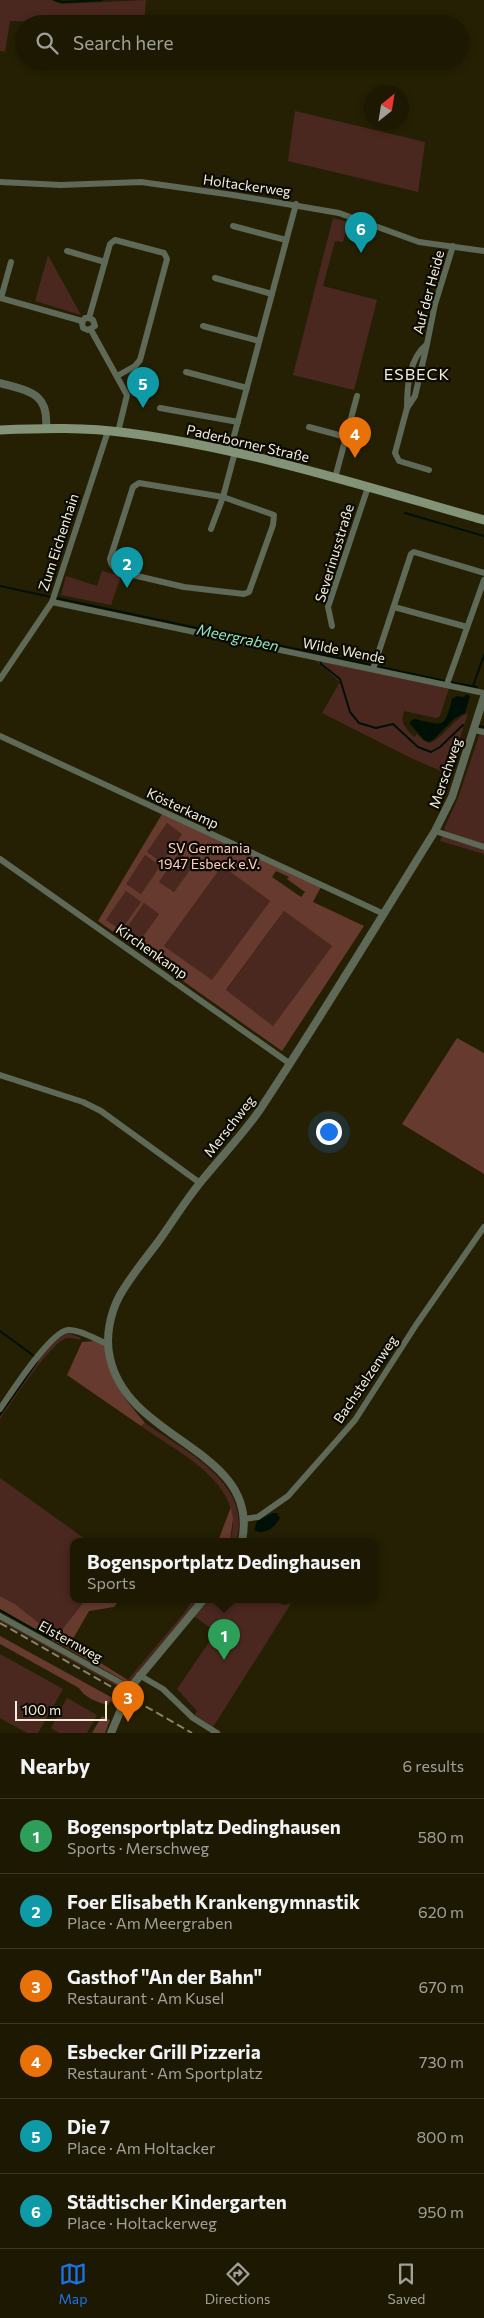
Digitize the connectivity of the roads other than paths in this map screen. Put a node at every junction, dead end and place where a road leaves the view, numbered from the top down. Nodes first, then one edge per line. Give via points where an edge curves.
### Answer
1 (0, 182) edge
2 (296, 204) junction
3 (233, 226) dead end
4 (286, 240) junction
5 (453, 246) junction
6 (67, 251) dead end
7 (484, 251) edge
8 (11, 262) dead end
9 (105, 262) junction
10 (215, 278) dead end
11 (272, 294) junction
12 (0, 298) edge
13 (89, 318) junction
14 (82, 321) junction
15 (202, 326) dead end
16 (91, 330) junction
17 (259, 341) junction
18 (427, 344) junction
19 (186, 372) dead end
20 (117, 376) junction
21 (0, 383) edge
22 (247, 388) junction
23 (358, 396) dead end
24 (160, 408) dead end
25 (406, 408) junction
26 (238, 422) junction
27 (309, 427) dead end
28 (46, 428) junction
29 (0, 430) edge
30 (113, 432) junction
31 (346, 437) junction
32 (232, 451) junction
33 (428, 470) dead end
34 (335, 478) junction
35 (368, 487) junction
36 (223, 497) junction
37 (484, 520) edge
38 (210, 528) dead end
39 (484, 573) edge
40 (483, 585) edge
41 (52, 602) junction
42 (394, 607) junction
43 (332, 626) dead end
44 (467, 627) junction
45 (373, 669) junction
46 (0, 680) edge
47 (447, 684) junction
48 (484, 693) edge
49 (484, 697) edge
50 (474, 730) junction
51 (484, 732) edge
52 (0, 736) edge
53 (435, 831) junction
54 (484, 847) edge
55 (0, 859) edge
56 (384, 914) junction
57 (289, 1063) junction
58 (0, 1075) edge
59 (200, 1183) junction
60 (484, 1227) edge
61 (108, 1344) junction
62 (0, 1409) edge
63 (244, 1520) junction
64 (242, 1538) edge
65 (201, 1603) edge
66 (0, 1616) edge
67 (139, 1675) junction
68 (128, 1691) junction
69 (111, 1733) edge
70 (217, 1733) edge

1 - 2 street, Holtackerweg via 62,185 141,182
2 - 4 street
2 - 5 street, Holtackerweg via 339,213 419,242
3 - 4 street
4 - 11 street
5 - 7 street, Holtackerweg
5 - 18 street, Auf der Heide via 435,304
6 - 9 street
8 - 12 street
9 - 13 street
9 - 20 street via 110,244 115,240 164,253 167,259 140,360
10 - 11 street
11 - 17 street
12 - 14 street
13 - 14 street
13 - 16 street via 95,323
14 - 16 street via 84,329
15 - 17 street
16 - 20 street, Zum Eichenhain
17 - 22 street
18 - 25 street, Auf der Heide via 415,396
18 - 25 street, Auf der Heide via 414,359
19 - 22 street
20 - 30 street, Zum Eichenhain via 127,395
21 - 28 street via 28,391 39,398 46,413
22 - 26 street
23 - 31 street
24 - 26 street
25 - 33 street, Auf der Heide via 395,453 399,462
26 - 32 street
27 - 31 street
28 - 29 main road, Paderborner Straße
28 - 30 main road, Paderborner Straße
30 - 32 main road, Paderborner Straße
30 - 41 street, Zum Eichenhain
31 - 34 street
32 - 34 main road, Paderborner Straße
32 - 36 street
34 - 35 main road, Paderborner Straße
35 - 37 main road, Paderborner Straße
35 - 43 street, Severinusstraße via 328,608
36 - 36 street via 274,514 249,592 184,587 120,572 111,564 135,484
36 - 38 street
39 - 42 street via 414,552
40 - 44 street
41 - 45 street, Wilde Wende
41 - 46 street, Zum Eichenhain
42 - 44 street
42 - 45 street
44 - 47 street
45 - 47 street, Wilde Wende
47 - 48 street, Wilde Wende
49 - 50 street, Merschweg
50 - 51 street
50 - 53 street, Merschweg via 450,804
52 - 56 street, Kösterkamp
53 - 54 street
53 - 56 street, Merschweg
55 - 57 street, Kirchenkamp
56 - 57 street, Merschweg
57 - 59 street, Merschweg via 258,1112
58 - 59 street via 101,1111
59 - 61 street, Merschweg via 121,1294 113,1313
60 - 63 street, Bachstelzenweg via 355,1420 288,1496 258,1517
61 - 62 street via 75,1331 59,1333 36,1358
61 - 63 street, Merschweg via 114,1372 126,1395 149,1418 226,1476 239,1497
63 - 64 street, Merschweg
65 - 67 street
66 - 68 street, Elsternweg
67 - 68 street
67 - 70 street
68 - 69 street

